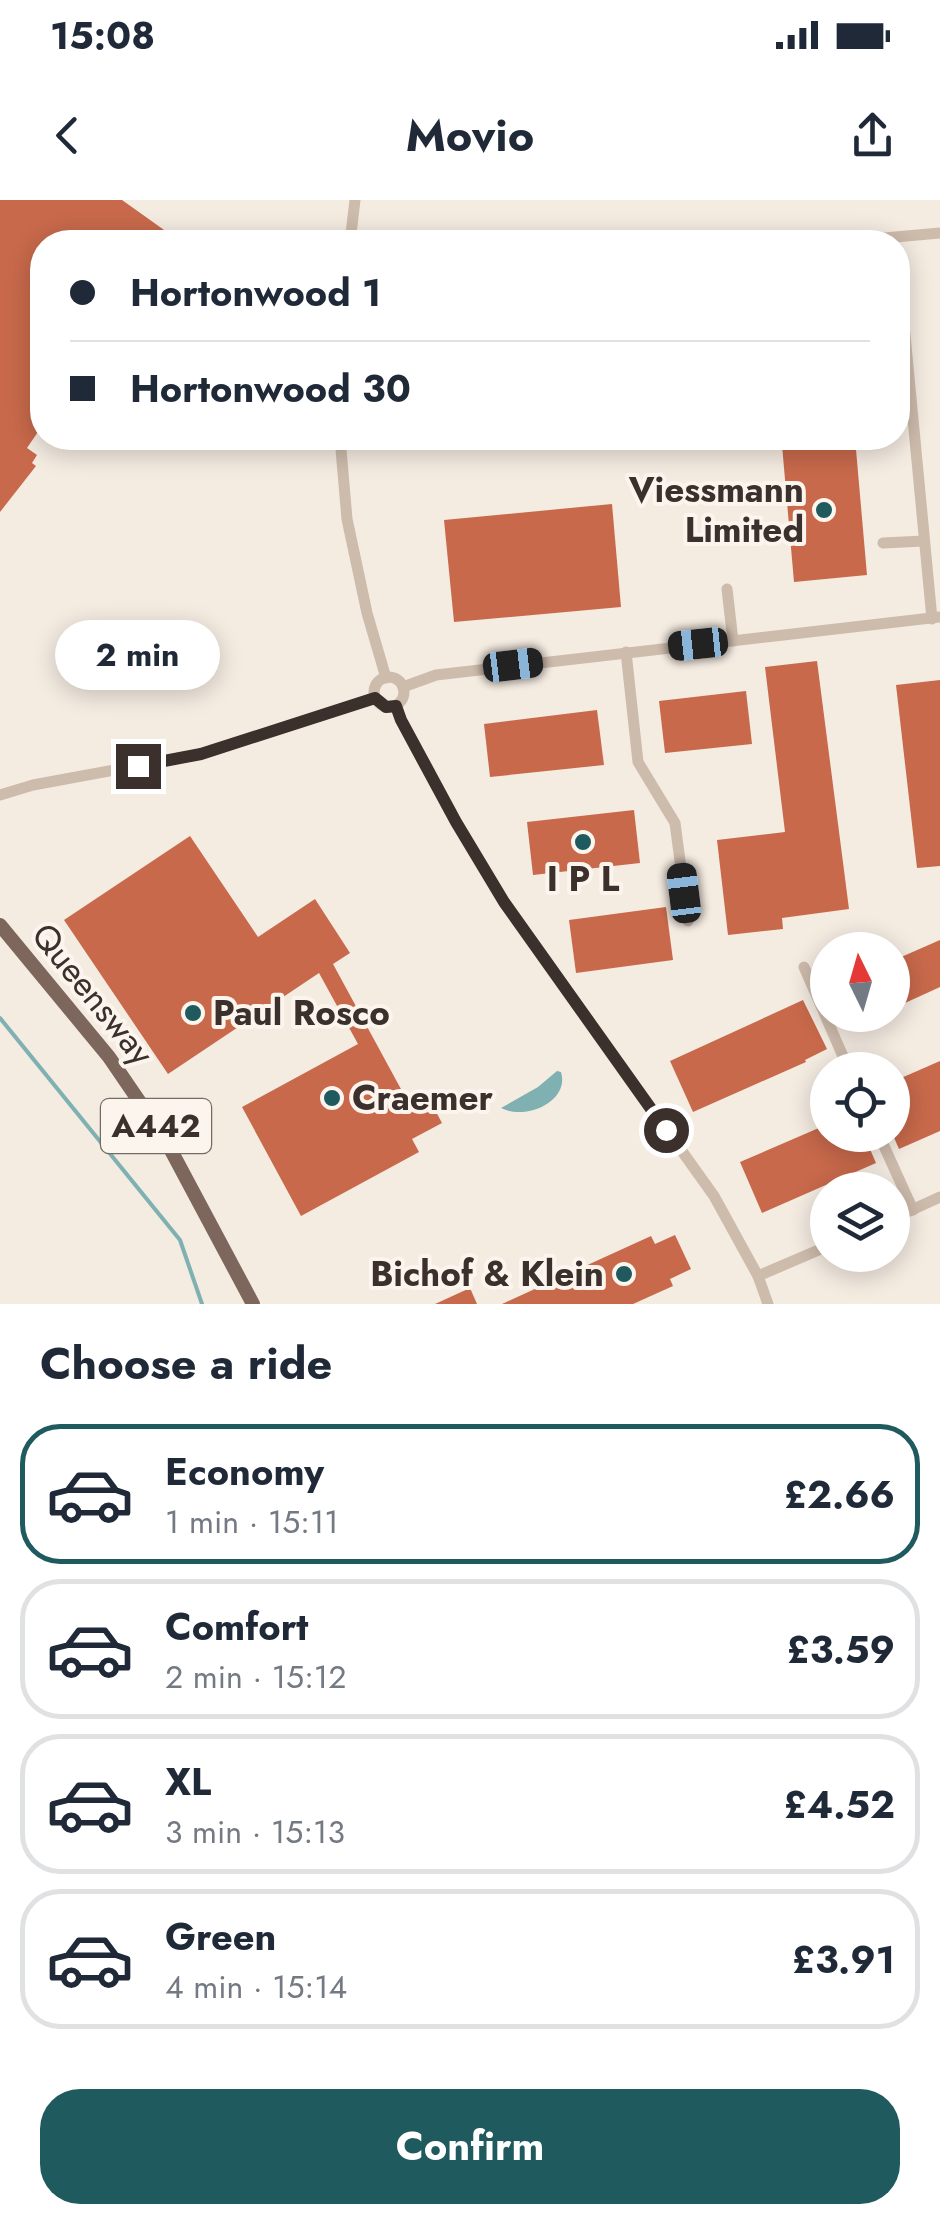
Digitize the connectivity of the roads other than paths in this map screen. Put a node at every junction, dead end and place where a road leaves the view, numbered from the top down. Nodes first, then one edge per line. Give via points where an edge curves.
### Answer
1 (355, 200) edge
2 (351, 230) edge
3 (940, 233) edge
4 (910, 238) edge
5 (910, 390) edge
6 (341, 450) edge
7 (924, 541) junction
8 (883, 544) dead end
9 (727, 588) dead end
10 (936, 618) edge
11 (733, 641) junction
12 (626, 652) junction
13 (386, 678) junction
14 (403, 687) junction
15 (375, 698) junction
16 (396, 706) junction
17 (0, 795) edge
18 (688, 920) dead end
19 (1, 928) edge
20 (804, 967) dead end
21 (841, 1052) edge
22 (887, 1152) edge
23 (940, 1197) edge
24 (913, 1210) junction
25 (910, 1211) edge
26 (810, 1254) edge
27 (758, 1276) junction
28 (253, 1304) edge
29 (768, 1304) edge

1 - 2 street
3 - 4 street
5 - 7 street
6 - 13 street via 347,519
7 - 8 street
7 - 10 street
9 - 11 street
10 - 11 street
11 - 12 street
12 - 14 street via 436,675
12 - 18 street via 638,762 676,823
13 - 14 street
13 - 15 street via 377,683
14 - 16 street
15 - 16 street
15 - 17 street via 201,754
16 - 27 street via 504,902 714,1196
19 - 28 main road, Queensway / A442 via 108,1057 165,1139
20 - 21 street
22 - 24 street
23 - 24 street
24 - 25 street
26 - 27 street
27 - 29 street

